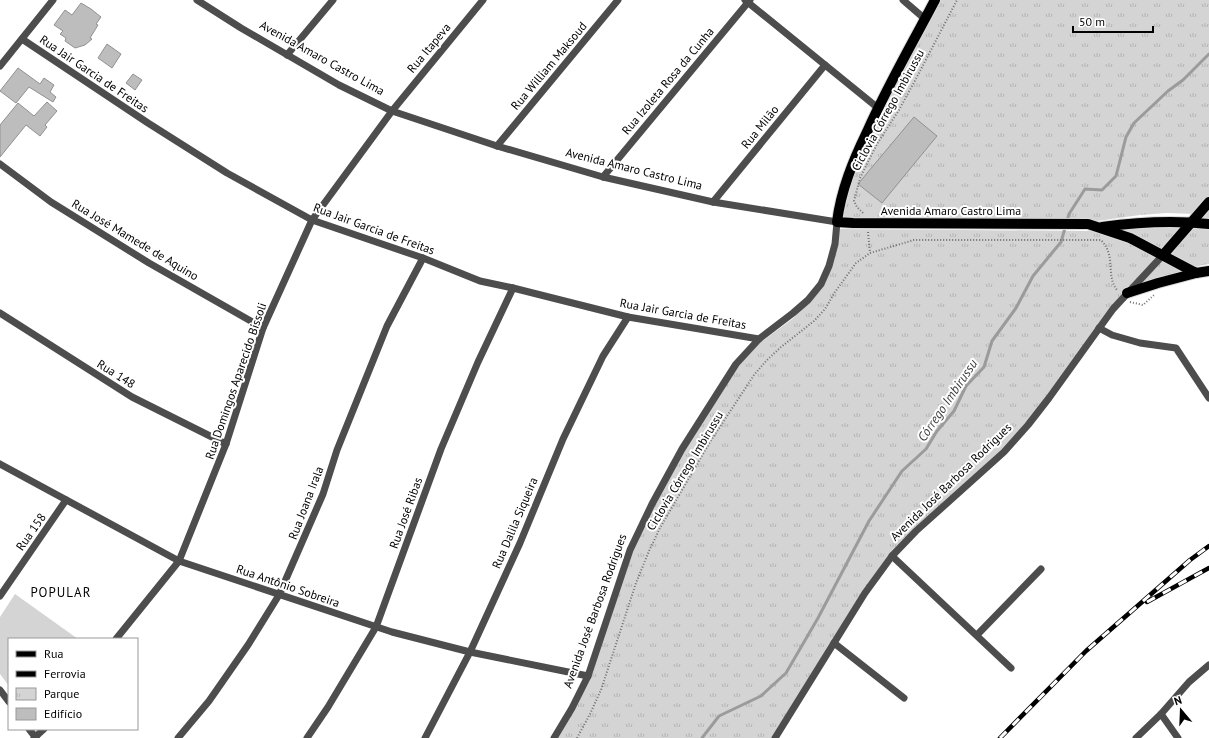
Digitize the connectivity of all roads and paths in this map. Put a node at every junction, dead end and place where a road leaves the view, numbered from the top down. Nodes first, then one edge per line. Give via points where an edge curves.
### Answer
1 (53, 0) edge
2 (197, 0) edge
3 (333, 0) edge
4 (483, 0) edge
5 (618, 0) edge
6 (903, 0) edge
7 (935, 0) edge
8 (957, 0) edge
9 (748, 1) edge
10 (925, 19) junction
11 (22, 39) junction
12 (287, 55) junction
13 (825, 65) junction
14 (0, 66) edge
15 (878, 108) junction
16 (392, 110) junction
17 (497, 146) junction
18 (0, 164) edge
19 (603, 177) junction
20 (713, 202) junction
21 (1209, 202) edge
22 (312, 220) junction
23 (837, 222) junction
24 (1192, 222) junction
25 (868, 223) junction
26 (1209, 224) edge
27 (1100, 227) junction
28 (1101, 240) dead end
29 (870, 252) junction
30 (1164, 255) junction
31 (423, 258) junction
32 (1209, 271) edge
33 (1196, 273) junction
34 (514, 288) junction
35 (1127, 293) junction
36 (0, 313) edge
37 (628, 317) junction
38 (263, 328) junction
39 (1099, 328) junction
40 (760, 339) junction
41 (1209, 398) edge
42 (226, 444) junction
43 (0, 464) edge
44 (66, 500) junction
45 (892, 556) junction
46 (179, 561) junction
47 (1041, 569) dead end
48 (279, 595) junction
49 (0, 596) edge
50 (376, 627) junction
51 (977, 635) junction
52 (117, 638) edge
53 (834, 643) junction
54 (470, 652) junction
55 (1209, 665) edge
56 (1011, 668) dead end
57 (588, 676) junction
58 (0, 690) edge
59 (904, 698) dead end
60 (8, 701) edge
61 (1161, 714) junction
62 (43, 730) edge
63 (35, 738) edge
64 (178, 738) edge
65 (307, 738) edge
66 (425, 738) edge
67 (554, 738) edge
68 (577, 738) edge
69 (775, 738) edge
70 (1136, 738) edge
71 (1178, 738) edge

1 - 11 street
2 - 12 street, Avenida Amaro Castro Lima
3 - 12 street
4 - 16 street, Rua Itapeva
5 - 17 street, Rua William Maksoud
6 - 10 street
7 - 10 main road, Avenida José Barbosa Rodrigues
8 - 25 path, Ciclovia Córrego Imbirussu via 860,178 854,201 868,217
9 - 13 street
9 - 19 street, Rua Izoleta Rosa da Cunha
10 - 15 main road, Avenida José Barbosa Rodrigues
11 - 14 street
11 - 22 street, Rua Jair Garcia de Freitas via 227,173
12 - 16 street, Avenida Amaro Castro Lima via 339,85
13 - 15 street
13 - 20 street, Rua Milão
15 - 23 main road, Avenida José Barbosa Rodrigues via 850,170 839,204
16 - 17 street, Avenida Amaro Castro Lima
16 - 22 street, Rua Domingos Aparecido Bissoli
17 - 19 street, Avenida Amaro Castro Lima
18 - 38 street, Rua José Mamede de Aquino via 64,210 149,263
19 - 20 street, Avenida Amaro Castro Lima
20 - 23 street, Avenida Amaro Castro Lima
21 - 24 main road, Avenida José Barbosa Rodrigues
22 - 31 street, Rua Jair Garcia de Freitas
22 - 38 street, Rua Domingos Aparecido Bissoli
23 - 25 main road, Avenida Amaro Castro Lima
23 - 40 street, Avenida José Barbosa Rodrigues via 835,244 821,284 808,300
24 - 26 main road, Avenida Amaro Castro Lima
24 - 27 main road, Avenida Amaro Castro Lima via 1136,223
24 - 30 main road, Avenida José Barbosa Rodrigues
25 - 27 main road, Avenida Amaro Castro Lima via 1088,224
25 - 29 path, Ciclovia Córrego Imbirussu
27 - 30 main road, Avenida Amaro Castro Lima
28 - 29 path, Ciclovia Córrego Imbirussu via 914,240
29 - 68 path, Ciclovia Córrego Imbirussu via 856,263 814,321 780,347 754,375 710,442 649,551 601,690
30 - 33 main road, Avenida Amaro Castro Lima
30 - 35 street, Avenida José Barbosa Rodrigues
31 - 34 street, Rua Jair Garcia de Freitas via 480,281
31 - 48 street, Rua Joana Irala via 387,326 336,450 323,494
32 - 33 main road
33 - 35 main road
34 - 37 street, Rua Jair Garcia de Freitas
34 - 50 street, Rua José Ribas via 478,362 441,449
35 - 39 street, Avenida José Barbosa Rodrigues
36 - 42 street, Rua 148 via 132,397
37 - 40 street, Rua Jair Garcia de Freitas
37 - 54 street, Rua Dalila Siqueira via 603,356 566,432 520,543
38 - 42 street, Rua Domingos Aparecido Bissoli
39 - 41 street via 1112,335 1140,343 1176,348
39 - 45 street, Avenida José Barbosa Rodrigues via 1045,403 1009,447
40 - 57 street, Avenida José Barbosa Rodrigues via 736,364 718,391 652,504 630,550
42 - 46 street, Rua Domingos Aparecido Bissoli
43 - 44 street, Rua Antônio Sobreira
44 - 46 street, Rua Antônio Sobreira
44 - 49 street, Rua 158
45 - 51 street
45 - 53 street, Avenida José Barbosa Rodrigues
46 - 48 street, Rua Antônio Sobreira
46 - 52 street, Rua Domingos Aparecido Bissoli
47 - 51 street
48 - 50 street, Rua Antônio Sobreira
48 - 64 street, Rua Joana Irala via 214,695
50 - 54 street, Rua Antônio Sobreira
50 - 65 street, Rua José Ribas
51 - 56 street
53 - 59 street
53 - 69 street, Avenida José Barbosa Rodrigues
54 - 57 street, Rua Antônio Sobreira
54 - 66 street, Rua Dalila Siqueira
55 - 61 street via 1189,682
57 - 67 street, Avenida José Barbosa Rodrigues
58 - 60 street
61 - 70 street
61 - 71 street
62 - 63 street

